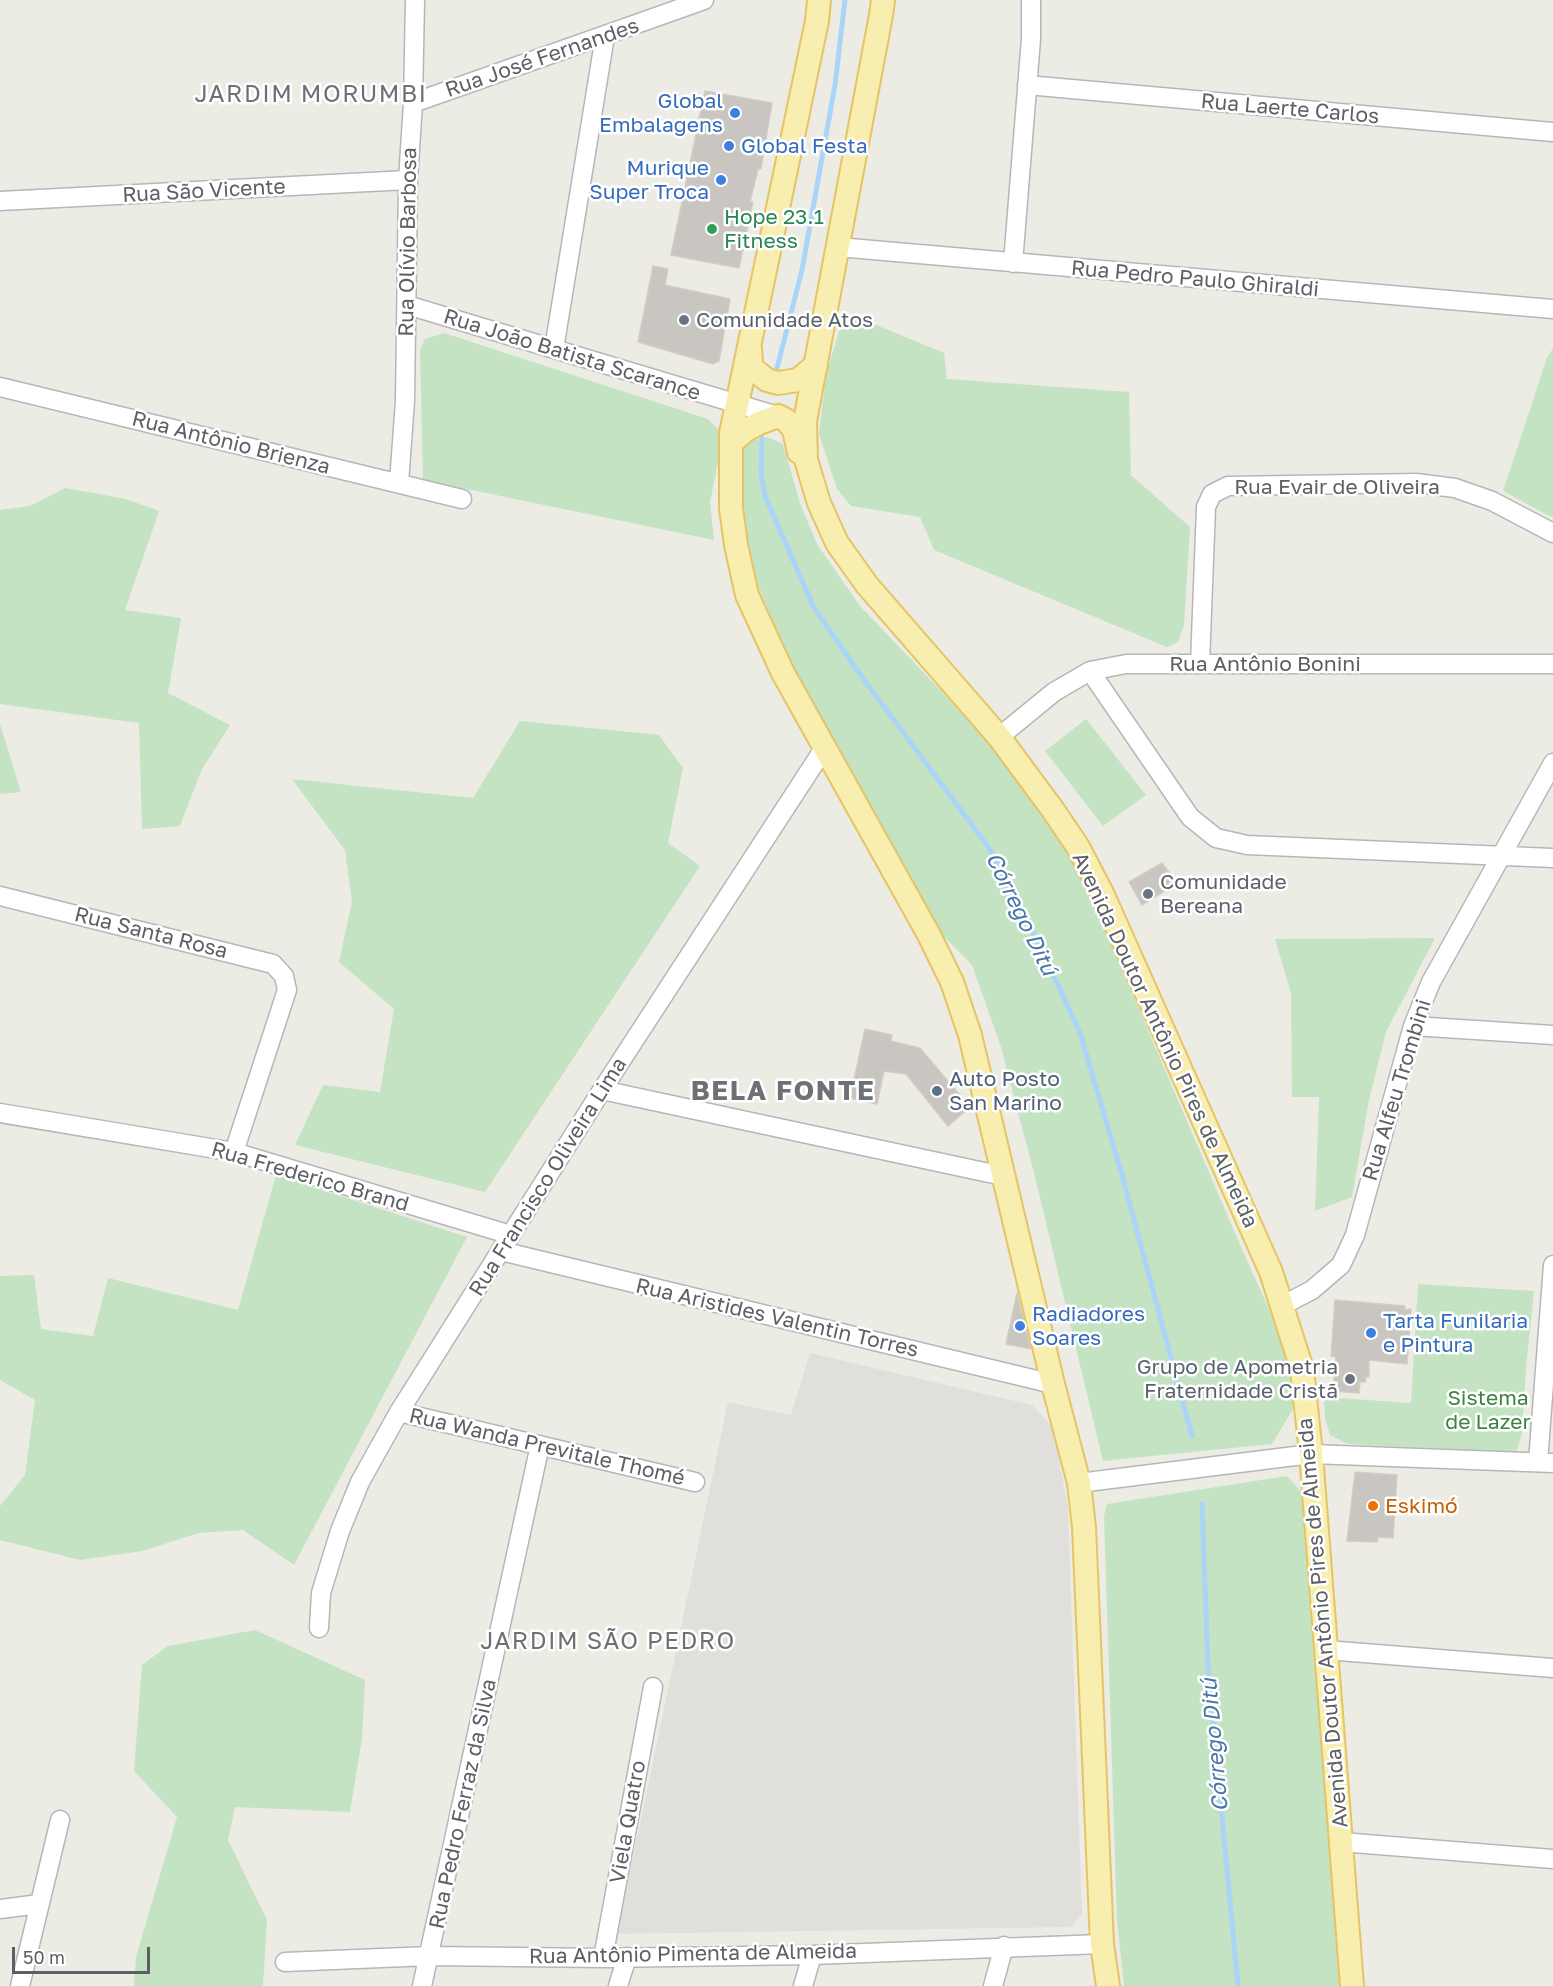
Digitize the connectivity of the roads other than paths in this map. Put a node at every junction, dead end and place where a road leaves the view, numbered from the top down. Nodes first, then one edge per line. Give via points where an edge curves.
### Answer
1 (416, 0) edge
2 (704, 0) edge
3 (819, 0) edge
4 (883, 0) edge
5 (1031, 0) edge
6 (605, 36) junction
7 (1027, 85) junction
8 (413, 103) junction
9 (1553, 132) edge
10 (408, 180) junction
11 (0, 201) edge
12 (838, 247) junction
13 (1013, 263) junction
14 (406, 305) junction
15 (1553, 309) edge
16 (751, 337) junction
17 (554, 349) junction
18 (816, 365) junction
19 (0, 387) edge
20 (736, 404) junction
21 (777, 416) junction
22 (731, 443) junction
23 (399, 483) junction
24 (462, 499) dead end
25 (832, 532) junction
26 (1553, 533) edge
27 (1200, 664) junction
28 (1553, 664) edge
29 (1090, 671) junction
30 (999, 737) junction
31 (825, 747) junction
32 (1553, 763) edge
33 (1502, 856) junction
34 (1553, 858) edge
35 (0, 896) edge
36 (1413, 1026) junction
37 (1553, 1035) edge
38 (602, 1090) junction
39 (0, 1113) edge
40 (234, 1152) junction
41 (1003, 1176) junction
42 (511, 1235) junction
43 (501, 1251) junction
44 (1553, 1264) edge
45 (1282, 1305) junction
46 (1053, 1384) junction
47 (399, 1412) junction
48 (540, 1445) junction
49 (1311, 1454) junction
50 (1545, 1463) edge
51 (695, 1482) dead end
52 (1079, 1483) junction
53 (319, 1628) dead end
54 (1326, 1650) junction
55 (1553, 1668) edge
56 (653, 1687) dead end
57 (60, 1820) dead end
58 (1341, 1842) junction
59 (1553, 1859) edge
60 (39, 1904) junction
61 (0, 1909) edge
62 (1102, 1944) junction
63 (1004, 1946) junction
64 (812, 1955) junction
65 (430, 1956) junction
66 (627, 1957) junction
67 (603, 1958) junction
68 (285, 1962) dead end
69 (20, 1986) edge
70 (422, 1986) edge
71 (618, 1986) edge
72 (803, 1986) edge
73 (993, 1986) edge
74 (1108, 1986) edge
75 (1352, 1986) edge

1 - 8 street, Rua Olívio Barbosa
2 - 6 street, Rua José Fernandes
3 - 16 main road
4 - 12 main road, Avenida Doutor Antônio Pires de Almeida
5 - 7 street
6 - 8 street, Rua José Fernandes
6 - 17 street
7 - 9 street, Rua Laerte Carlos
7 - 13 street
8 - 10 street, Rua Olívio Barbosa
10 - 11 street, Rua São Vicente
10 - 14 street, Rua Olívio Barbosa
12 - 13 street, Rua Pedro Paulo Ghiraldi
12 - 18 main road, Avenida Doutor Antônio Pires de Almeida
13 - 15 street, Rua Pedro Paulo Ghiraldi
14 - 17 street, Rua João Batista Scarance
14 - 23 street, Rua Olívio Barbosa
16 - 18 main road via 753,369 767,380 798,380
16 - 20 main road
17 - 20 street, Rua João Batista Scarance
18 - 25 main road, Avenida Doutor Antônio Pires de Almeida via 805,421 806,460
19 - 23 street, Rua Antônio Brienza
20 - 21 street, Rua João Batista Scarance
20 - 22 main road
21 - 22 main road via 746,430
21 - 25 main road via 794,430 807,497 821,526
22 - 31 main road via 731,508 747,595 783,673
23 - 24 street, Rua Antônio Brienza
25 - 30 main road, Avenida Doutor Antônio Pires de Almeida via 867,585
26 - 27 street, Rua Evair de Oliveira via 1492,501 1455,488 1416,483 1228,486 1212,494 1206,507
27 - 28 street, Rua Antônio Bonini
27 - 29 street, Rua Antônio Bonini via 1126,664
29 - 30 street, Rua Antônio Bonini via 1054,692
29 - 33 street via 1190,817 1216,838 1247,845
30 - 45 main road, Avenida Doutor Antônio Pires de Almeida via 1078,847 1102,893 1271,1272
31 - 38 street, Rua Francisco Oliveira Lima
31 - 41 main road via 952,982 970,1035
32 - 33 street, Rua Alfeu Trombini
33 - 34 street
33 - 36 street, Rua Alfeu Trombini via 1431,982
35 - 40 street, Rua Santa Rosa via 273,964 284,976 287,990
36 - 37 street
36 - 45 street, Rua Alfeu Trombini via 1355,1235 1341,1265 1312,1290
38 - 41 street
38 - 42 street, Rua Francisco Oliveira Lima
39 - 40 street, Rua Frederico Brand
40 - 42 street, Rua Frederico Brand
41 - 46 main road
42 - 43 street, Rua Francisco Oliveira Lima
43 - 46 street, Rua Aristides Valentin Torres
43 - 47 street, Rua Francisco Oliveira Lima
44 - 50 street
45 - 49 main road, Avenida Doutor Antônio Pires de Almeida via 1302,1369
46 - 52 main road
47 - 48 street, Rua Wanda Previtale Thomé
47 - 53 street, Rua Francisco Oliveira Lima via 360,1482 340,1531 321,1593
48 - 51 street, Rua Wanda Previtale Thomé
48 - 65 street, Rua Pedro Ferraz da Silva
49 - 50 street
49 - 52 street
49 - 54 main road, Avenida Doutor Antônio Pires de Almeida
52 - 62 main road
54 - 55 street
54 - 58 main road, Avenida Doutor Antônio Pires de Almeida
56 - 67 street, Viela Quatro
57 - 60 street
58 - 59 street
58 - 75 main road, Avenida Doutor Antônio Pires de Almeida
60 - 61 street
60 - 69 street
62 - 63 street, Rua Antônio Pimenta de Almeida
62 - 74 main road
63 - 64 street, Rua Antônio Pimenta de Almeida
63 - 73 street
64 - 66 street, Rua Antônio Pimenta de Almeida
64 - 72 street
65 - 67 street, Rua Antônio Pimenta de Almeida
65 - 68 street, Rua Antônio Pimenta de Almeida
65 - 70 street, Rua Pedro Ferraz da Silva
66 - 67 street, Rua Antônio Pimenta de Almeida
66 - 71 street

